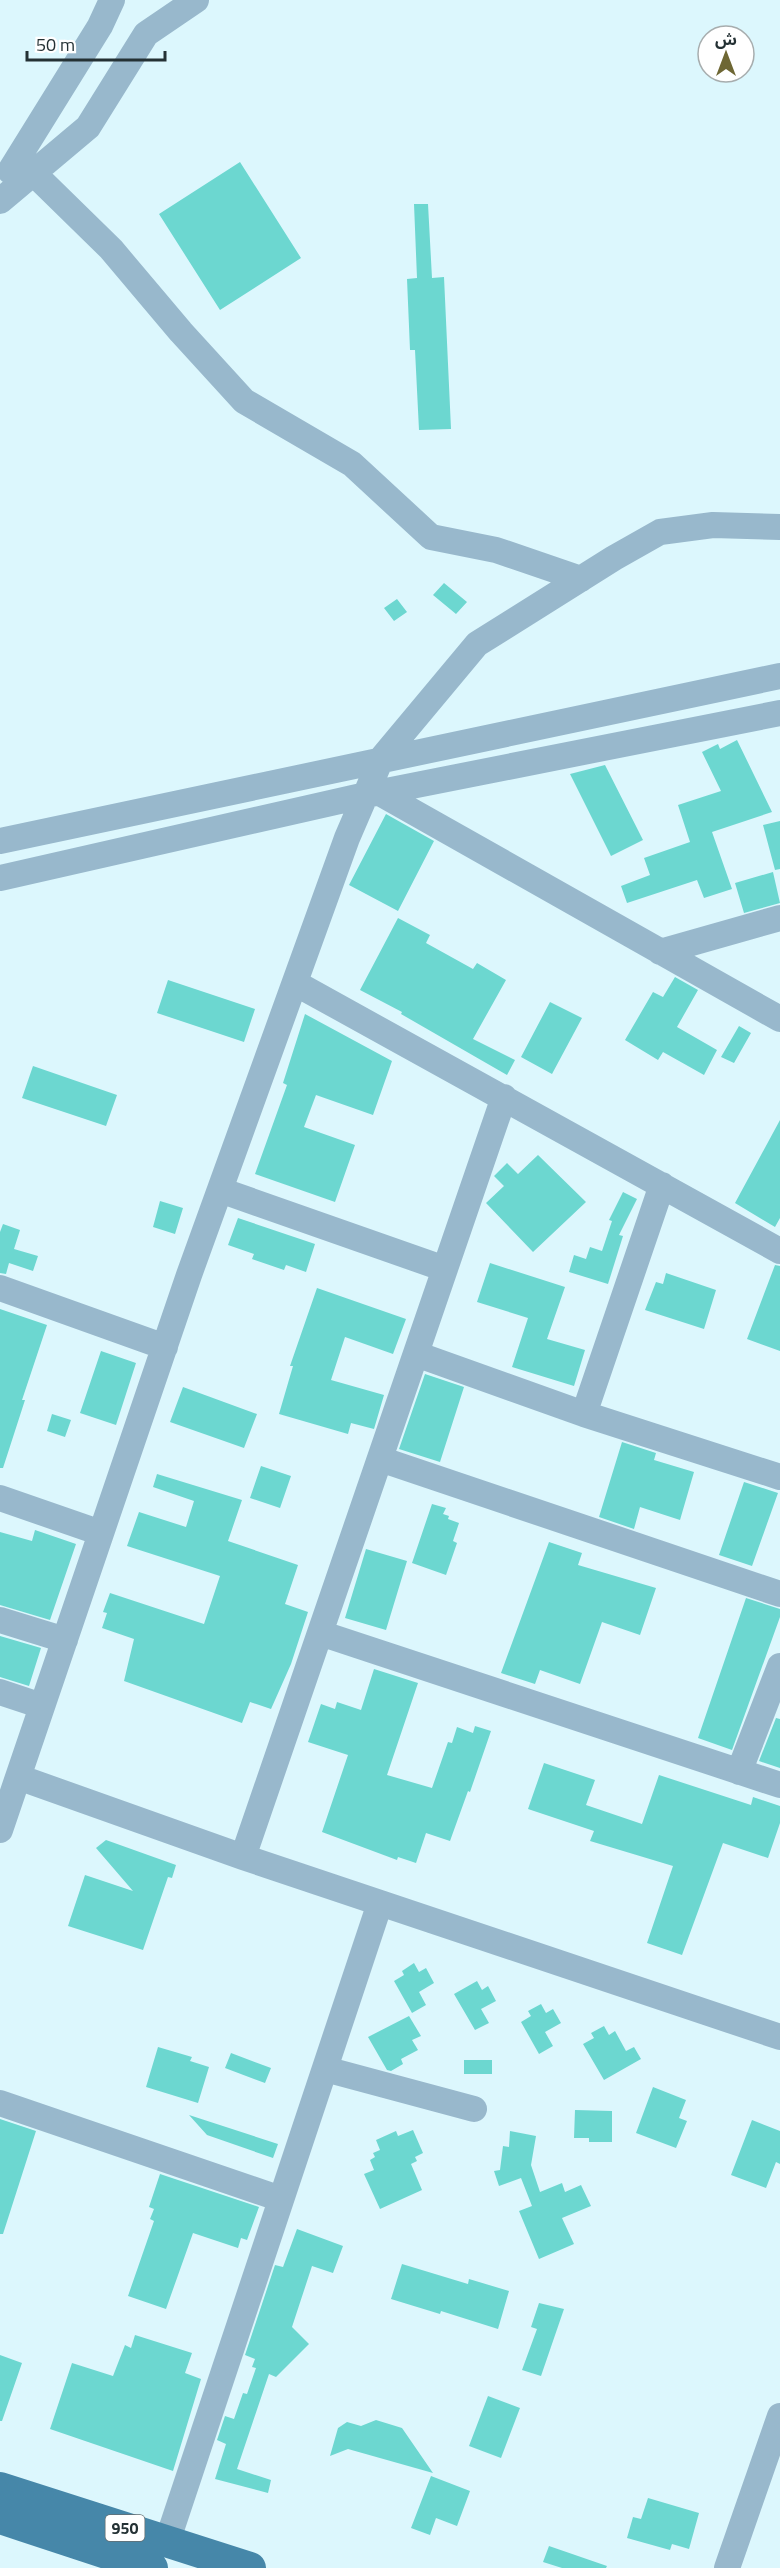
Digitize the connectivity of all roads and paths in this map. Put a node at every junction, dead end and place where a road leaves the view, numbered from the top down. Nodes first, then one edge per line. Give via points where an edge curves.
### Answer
1 (112, 0) edge
2 (196, 0) edge
3 (26, 166) junction
4 (0, 187) edge
5 (0, 201) edge
6 (780, 527) edge
7 (581, 579) junction
8 (780, 676) edge
9 (780, 713) edge
10 (381, 759) junction
11 (372, 794) junction
12 (0, 841) edge
13 (0, 878) edge
14 (780, 918) edge
15 (660, 952) junction
16 (295, 983) junction
17 (780, 1019) edge
18 (504, 1097) junction
19 (662, 1185) junction
20 (220, 1190) junction
21 (780, 1251) edge
22 (445, 1269) junction
23 (0, 1288) edge
24 (165, 1347) junction
25 (416, 1354) junction
26 (584, 1414) junction
27 (380, 1459) junction
28 (780, 1477) edge
29 (0, 1498) edge
30 (101, 1533) junction
31 (780, 1594) edge
32 (0, 1620) edge
33 (320, 1633) junction
34 (65, 1640) junction
35 (780, 1666) edge
36 (0, 1692) edge
37 (42, 1706) junction
38 (739, 1772) junction
39 (18, 1777) junction
40 (780, 1785) edge
41 (2, 1818) edge
42 (243, 1857) junction
43 (380, 1903) junction
44 (780, 2037) edge
45 (325, 2069) junction
46 (0, 2103) edge
47 (474, 2109) dead end
48 (282, 2199) junction
49 (780, 2416) edge
50 (0, 2488) edge
51 (0, 2518) edge
52 (160, 2555) edge
53 (250, 2568) edge
54 (727, 2568) edge

1 - 3 street
2 - 3 street via 146,34 88,127
3 - 4 street
3 - 5 street
3 - 7 street via 111,249 244,401 352,464 431,537 496,550
6 - 7 street via 712,525 660,532
7 - 10 street via 477,644
8 - 10 street
9 - 11 street
10 - 11 street
10 - 12 street
11 - 13 street
11 - 15 street
11 - 16 street via 347,838
14 - 15 street
15 - 17 street
16 - 18 street
16 - 20 street
18 - 19 street
18 - 22 street
19 - 21 street
19 - 26 street
20 - 22 street
20 - 24 street
22 - 25 street
23 - 24 street
24 - 30 street
25 - 26 street
25 - 27 street
26 - 28 street
27 - 31 street
27 - 33 street
29 - 30 street
30 - 34 street
32 - 34 street
33 - 38 street
33 - 42 street
34 - 37 street
35 - 38 street
36 - 37 street
37 - 39 street
38 - 40 street
39 - 41 street
39 - 42 street
42 - 43 street
43 - 44 street
43 - 45 street
45 - 47 street
45 - 48 street
46 - 48 street
48 - 52 street
49 - 54 street
50 - 52 main road, 950 / 950
51 - 52 main road, 950
52 - 53 main road, 950 / 950

